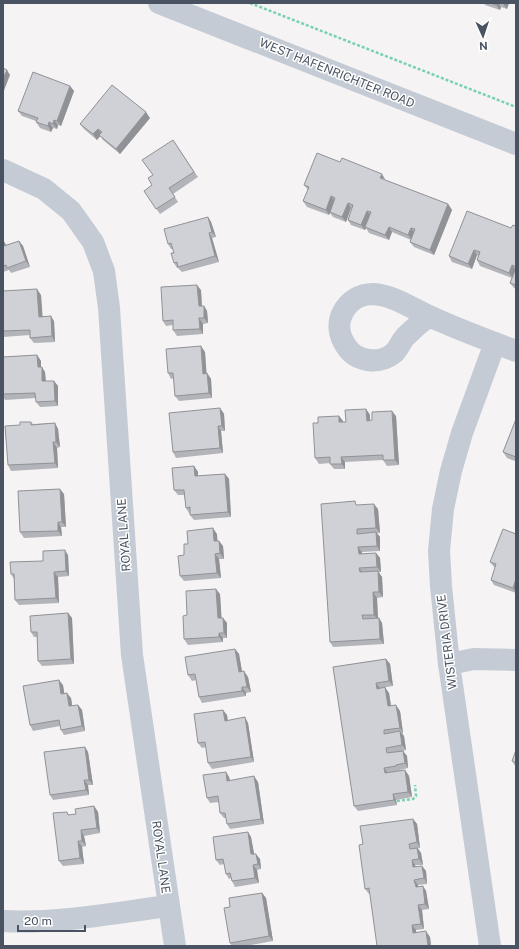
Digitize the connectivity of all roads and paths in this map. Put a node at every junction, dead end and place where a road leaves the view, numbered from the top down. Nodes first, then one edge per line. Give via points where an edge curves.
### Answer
1 (159, 3) edge
2 (250, 3) edge
3 (516, 107) edge
4 (516, 144) edge
5 (3, 170) edge
6 (428, 316) dead end
7 (495, 343) junction
8 (516, 351) edge
9 (516, 660) edge
10 (449, 664) junction
11 (415, 785) dead end
12 (397, 801) edge
13 (168, 906) junction
14 (3, 921) edge
15 (175, 946) edge
16 (490, 946) edge

1 - 4 street, WEST HAFENRICHTER ROAD
2 - 3 path
5 - 13 street, ROYAL LANE via 44,189 71,211 93,242 104,271 132,655
6 - 7 street
7 - 8 street
7 - 10 street, WISTERIA DRIVE via 462,433 443,509 439,551
9 - 10 street via 474,659
10 - 16 street, WISTERIA DRIVE
11 - 12 path via 416,796 413,799
13 - 14 street via 60,920
13 - 15 street, ROYAL LANE

